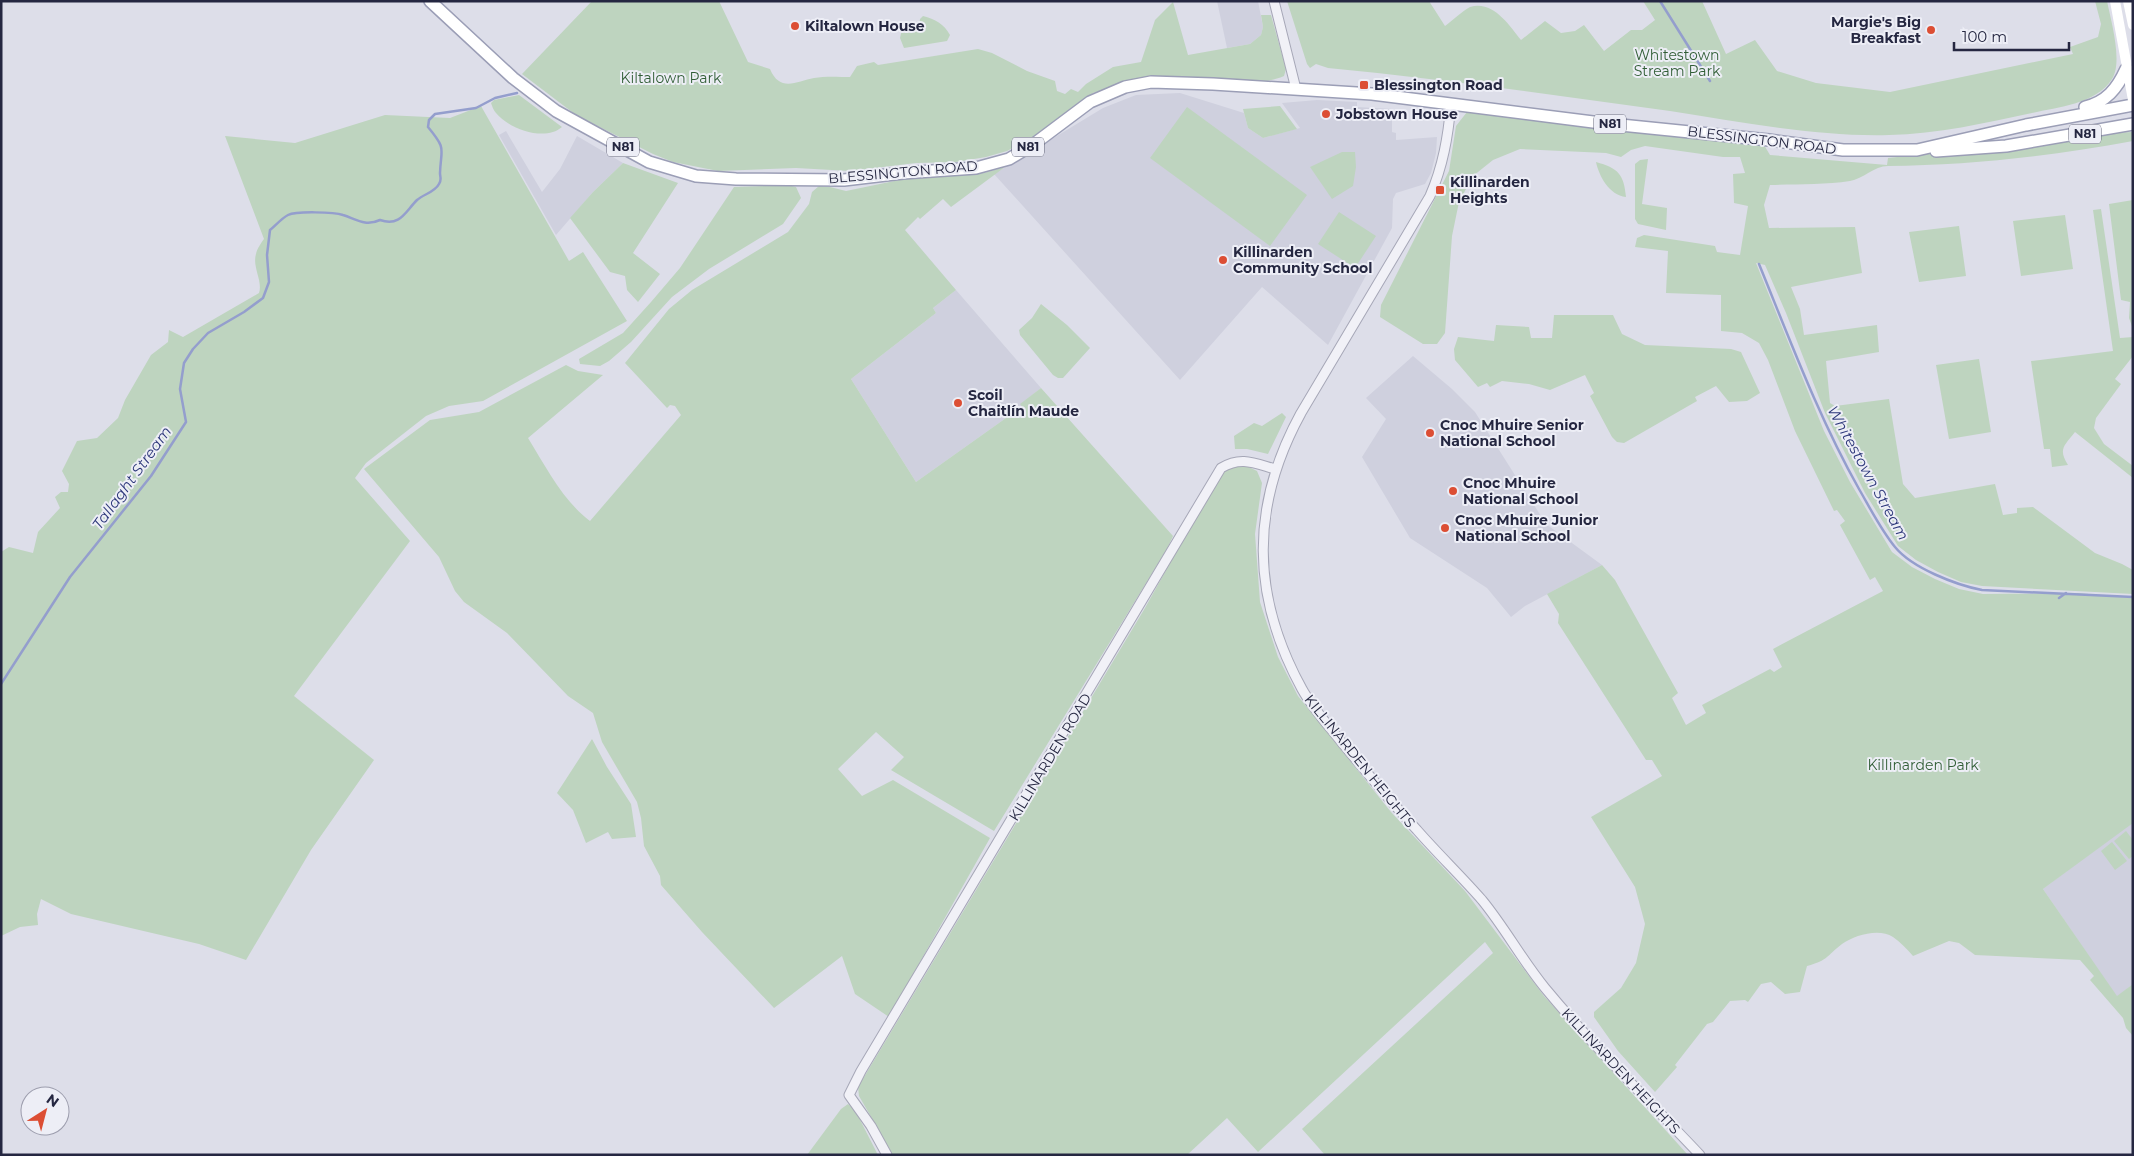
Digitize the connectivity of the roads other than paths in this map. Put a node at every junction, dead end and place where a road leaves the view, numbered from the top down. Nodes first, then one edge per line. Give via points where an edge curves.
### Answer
1 (430, 1) edge
2 (1274, 1) edge
3 (2115, 1) edge
4 (2128, 1) edge
5 (2133, 25) edge
6 (2126, 69) junction
7 (1296, 89) junction
8 (2133, 100) edge
9 (1451, 104) junction
10 (2133, 104) edge
11 (2133, 124) edge
12 (2026, 125) junction
13 (1917, 150) junction
14 (1275, 469) junction
15 (887, 1155) edge
16 (1700, 1155) edge

1 - 7 main road, BLESSINGTON ROAD / N81 via 513,78 556,111 649,162 696,176 844,180 976,168 1009,159 1090,102 1125,87 1151,82
2 - 7 street
3 - 6 main road
4 - 5 main road
6 - 8 main road
6 - 12 main road via 2111,94 2098,104
7 - 9 main road, BLESSINGTON ROAD / N81
9 - 13 main road, BLESSINGTON ROAD / N81 via 1842,150
9 - 14 street, KILLINARDEN HEIGHTS via 1444,156 1430,196 1301,413
10 - 12 main road, BLESSINGTON ROAD / N81
11 - 13 main road, BLESSINGTON ROAD / N81 via 2006,146 1956,151
12 - 13 main road, BLESSINGTON ROAD / N81
14 - 15 street, KILLINARDEN ROAD via 1241,460 1221,468 849,1095
14 - 16 street, KILLINARDEN HEIGHTS via 1265,510 1263,567 1279,638 1304,692 1379,787 1482,900 1546,990

